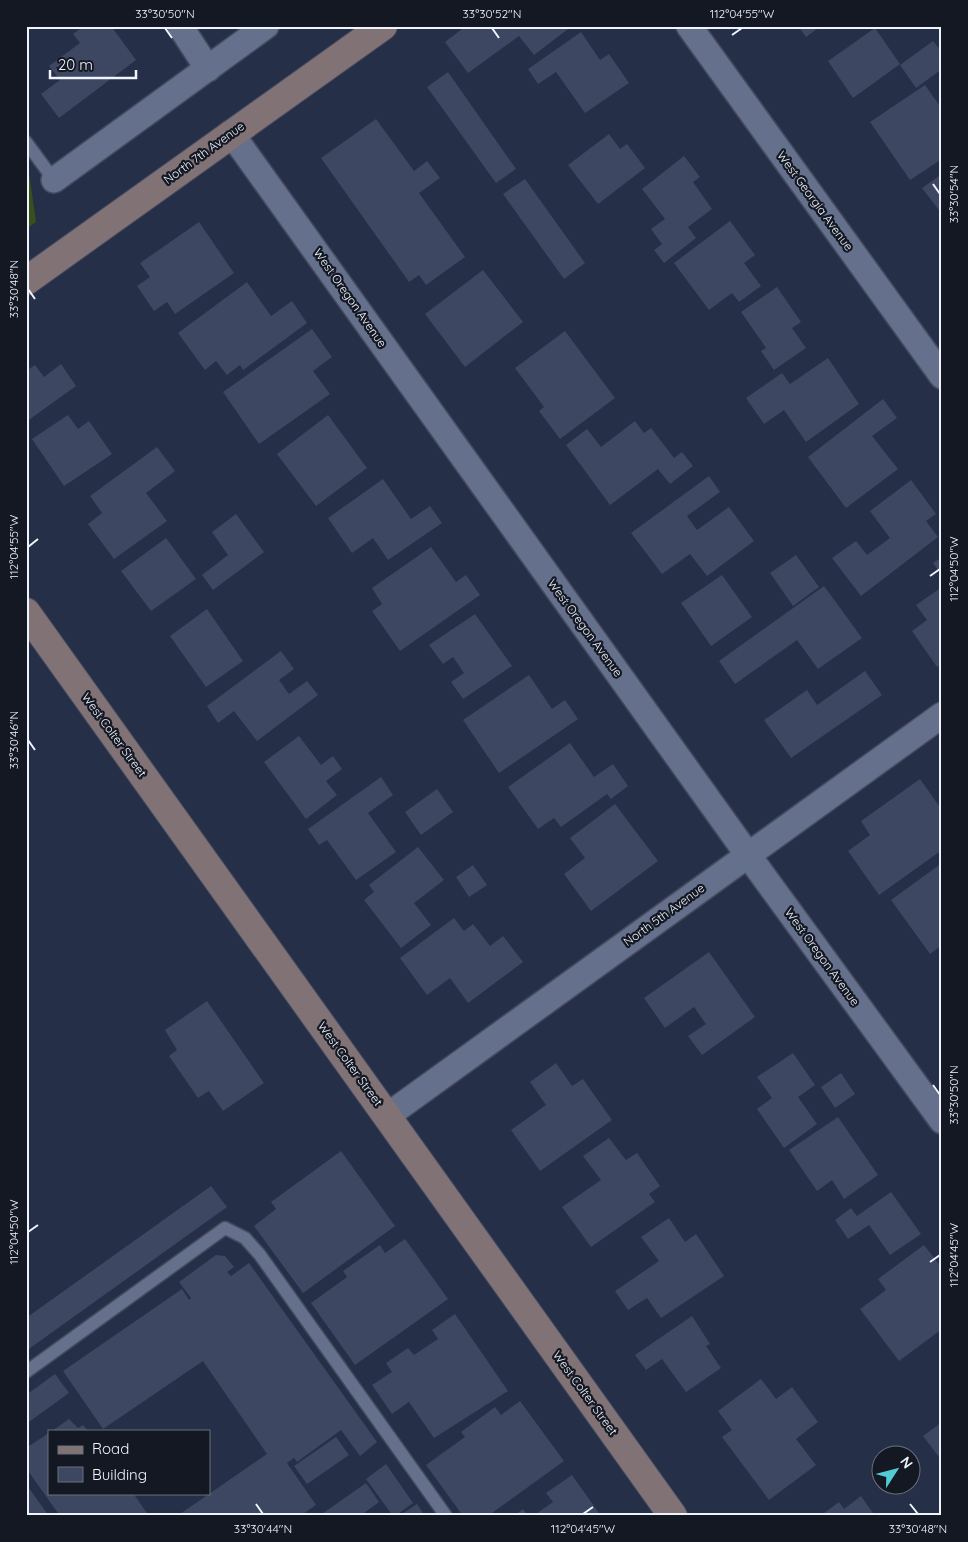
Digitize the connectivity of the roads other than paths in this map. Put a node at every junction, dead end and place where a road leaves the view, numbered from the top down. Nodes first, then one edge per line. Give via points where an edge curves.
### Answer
1 (180, 26) edge
2 (266, 26) edge
3 (383, 26) edge
4 (689, 26) edge
5 (208, 69) junction
6 (231, 133) junction
7 (26, 142) edge
8 (54, 180) joint
9 (26, 281) edge
10 (942, 376) edge
11 (26, 612) edge
12 (942, 714) edge
13 (748, 855) junction
14 (387, 1116) junction
15 (942, 1121) edge
16 (26, 1372) edge
17 (446, 1516) edge
18 (673, 1516) edge

1 - 5 street
2 - 5 street
3 - 6 street, North 7th Avenue
4 - 10 street, West Georgia Avenue
5 - 8 street
6 - 9 street, North 7th Avenue
6 - 13 street, West Oregon Avenue
7 - 8 lane
11 - 14 street, West Colter Street
12 - 13 street, North 5th Avenue
13 - 14 street, North 5th Avenue
13 - 15 street, West Oregon Avenue
14 - 18 street, West Colter Street
16 - 17 lane via 224,1228 245,1238 260,1256

